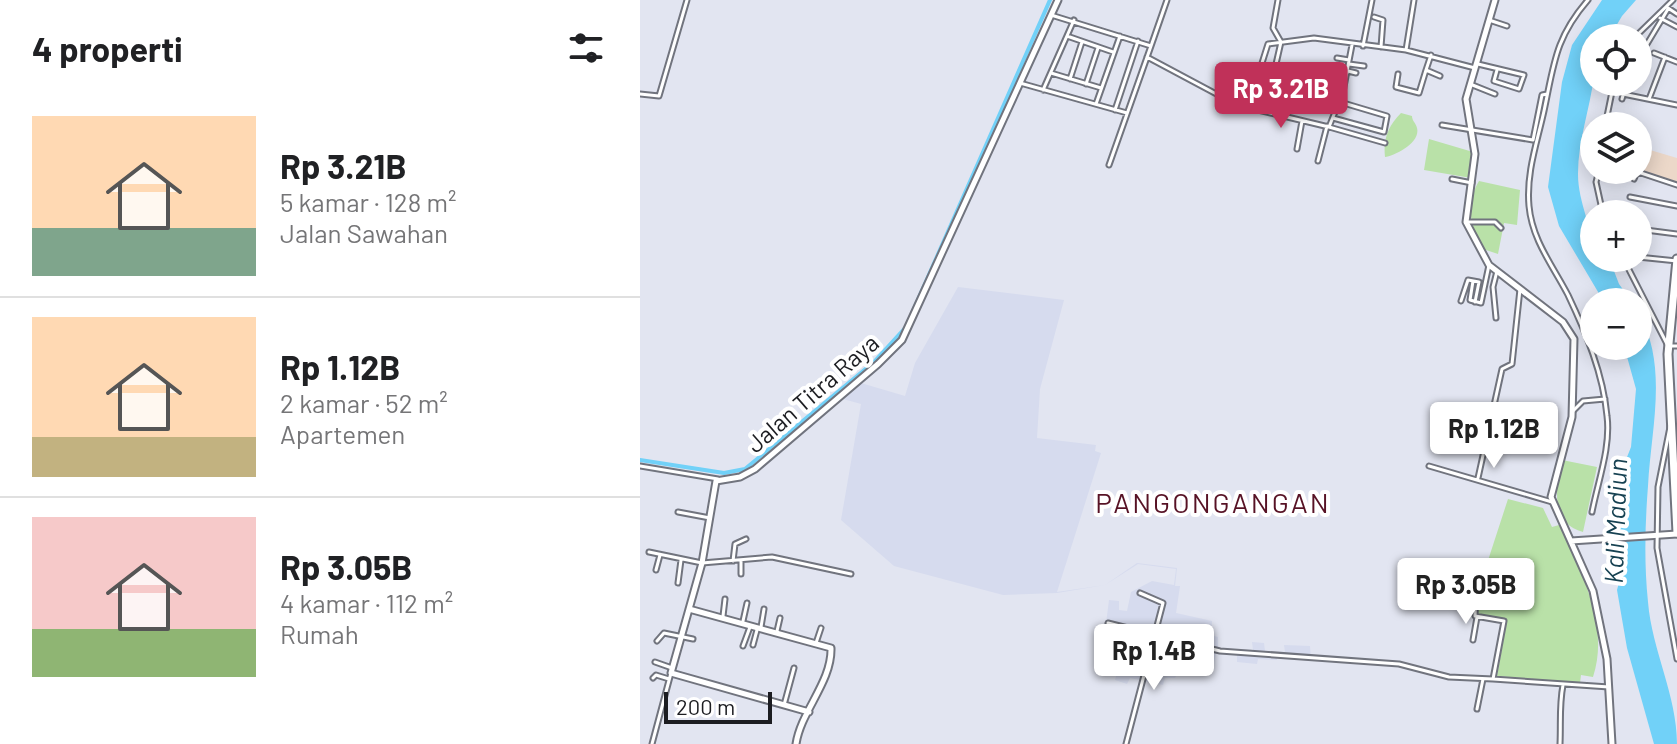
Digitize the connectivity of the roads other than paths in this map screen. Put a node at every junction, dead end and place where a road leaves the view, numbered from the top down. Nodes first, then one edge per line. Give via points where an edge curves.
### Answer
1 (687, 0) edge
2 (1058, 0) edge
3 (1167, 0) edge
4 (1278, 0) edge
5 (1372, 0) edge
6 (1414, 0) edge
7 (1495, 0) edge
8 (1588, 0) edge
9 (1673, 0) edge
10 (1672, 10) edge
11 (1051, 15) junction
12 (1374, 17) dead end
13 (1660, 18) junction
14 (1074, 20) junction
15 (1489, 20) junction
16 (1652, 25) edge
17 (1507, 26) dead end
18 (1677, 27) edge
19 (1652, 33) edge
20 (1067, 36) junction
21 (1120, 36) junction
22 (1138, 41) junction
23 (1082, 42) junction
24 (1281, 42) junction
25 (1352, 45) junction
26 (1151, 46) junction
27 (1363, 46) junction
28 (1381, 47) junction
29 (1098, 48) junction
30 (1406, 50) junction
31 (1114, 53) junction
32 (1654, 53) dead end
33 (1431, 55) junction
34 (1147, 57) junction
35 (1665, 57) junction
36 (1337, 58) dead end
37 (1349, 62) junction
38 (1677, 62) edge
39 (1262, 63) dead end
40 (1364, 66) dead end
41 (1475, 66) junction
42 (1426, 70) junction
43 (1497, 70) junction
44 (1336, 71) dead end
45 (1347, 72) junction
46 (1051, 73) junction
47 (1356, 73) dead end
48 (1398, 74) dead end
49 (1440, 76) dead end
50 (1070, 79) junction
51 (1326, 81) dead end
52 (1020, 83) junction
53 (1086, 84) junction
54 (1470, 84) junction
55 (1344, 86) junction
56 (1102, 88) junction
57 (1043, 90) junction
58 (640, 94) edge
59 (1495, 94) dead end
60 (1547, 94) junction
61 (1318, 96) dead end
62 (1623, 96) edge
63 (1649, 99) junction
64 (1340, 102) junction
65 (1096, 104) junction
66 (1677, 105) edge
67 (1243, 106) junction
68 (1115, 110) junction
69 (1127, 113) junction
70 (1333, 118) junction
71 (1302, 121) junction
72 (1442, 125) dead end
73 (1328, 127) junction
74 (1471, 130) junction
75 (1385, 143) dead end
76 (1297, 149) dead end
77 (1318, 161) dead end
78 (1109, 165) dead end
79 (1652, 176) edge
80 (1452, 179) dead end
81 (1472, 183) junction
82 (1677, 185) edge
83 (1630, 197) dead end
84 (1677, 206) edge
85 (1466, 222) junction
86 (1501, 228) dead end
87 (1652, 231) edge
88 (1677, 234) edge
89 (1652, 258) edge
90 (1677, 260) edge
91 (1489, 265) junction
92 (1497, 271) junction
93 (1631, 272) edge
94 (1476, 281) junction
95 (1486, 283) junction
96 (1520, 289) junction
97 (1471, 290) junction
98 (1674, 290) edge
99 (1477, 292) junction
100 (1483, 293) junction
101 (1461, 301) dead end
102 (1475, 302) junction
103 (1496, 318) dead end
104 (1672, 346) edge
105 (1605, 399) junction
106 (1674, 402) edge
107 (1572, 412) junction
108 (1673, 423) junction
109 (1675, 436) edge
110 (1675, 461) edge
111 (640, 466) edge
112 (1429, 466) dead end
113 (1478, 478) junction
114 (718, 479) junction
115 (1552, 502) junction
116 (678, 512) dead end
117 (1592, 512) dead end
118 (710, 518) junction
119 (1676, 518) edge
120 (1677, 531) edge
121 (1658, 535) junction
122 (746, 539) dead end
123 (1570, 541) junction
124 (649, 552) dead end
125 (660, 555) junction
126 (681, 560) junction
127 (741, 560) junction
128 (733, 561) junction
129 (702, 563) junction
130 (656, 570) dead end
131 (741, 574) dead end
132 (851, 574) dead end
133 (678, 583) dead end
134 (1476, 591) dead end
135 (1140, 593) dead end
136 (725, 599) dead end
137 (747, 603) dead end
138 (689, 609) junction
139 (764, 609) dead end
140 (723, 616) junction
141 (1477, 617) junction
142 (780, 618) dead end
143 (743, 621) junction
144 (1108, 623) dead end
145 (751, 624) junction
146 (760, 627) junction
147 (821, 628) dead end
148 (777, 631) junction
149 (1153, 633) junction
150 (680, 638) junction
151 (693, 639) dead end
152 (1473, 640) dead end
153 (657, 641) dead end
154 (816, 643) junction
155 (753, 645) dead end
156 (743, 646) dead end
157 (1195, 646) junction
158 (1677, 659) edge
159 (655, 662) dead end
160 (1191, 663) dead end
161 (794, 668) dead end
162 (671, 673) junction
163 (653, 678) dead end
164 (1483, 679) junction
165 (1493, 679) junction
166 (1563, 685) junction
167 (1609, 687) junction
168 (784, 705) junction
169 (1477, 709) dead end
170 (809, 712) junction
171 (652, 744) edge
172 (796, 744) edge
173 (1126, 744) edge
174 (1560, 744) edge
175 (1612, 744) edge

1 - 58 street via 659,96
2 - 11 street, Jalan Titra Raya
3 - 26 street
4 - 24 street via 1273,26
5 - 27 street
6 - 30 street
7 - 15 street
8 - 60 street via 1563,33
9 - 10 street
10 - 13 street
10 - 16 street
11 - 14 street
11 - 52 street, Jalan Titra Raya
12 - 28 street via 1383,20
13 - 18 street
13 - 19 street
14 - 20 street
14 - 21 street
15 - 17 street
15 - 41 street
20 - 23 street
20 - 46 street
21 - 22 street
21 - 31 street
22 - 26 street
22 - 68 street
23 - 29 street
23 - 50 street
24 - 25 street via 1314,38
24 - 39 street via 1266,46
24 - 67 street via 1271,86 1250,82
25 - 27 street
25 - 37 street
26 - 34 street
27 - 28 street
28 - 30 street
29 - 31 street
29 - 53 street
30 - 33 street
31 - 56 street
32 - 35 street
33 - 41 street
33 - 42 street
34 - 67 street
34 - 69 street
35 - 38 street
35 - 63 street
36 - 37 street
37 - 40 street
37 - 45 street
41 - 43 street
41 - 54 street
42 - 48 street via 1419,93 1396,87
42 - 49 street
43 - 43 street via 1524,75 1519,89 1494,81
44 - 45 street
45 - 47 street
45 - 55 street
46 - 50 street
46 - 57 street
50 - 53 street
51 - 55 street
52 - 57 street
52 - 114 street, Jalan Titra Raya via 898,345 755,469
53 - 56 street
54 - 59 street
54 - 74 street via 1466,105
55 - 64 street
56 - 65 street
57 - 65 street
60 - 74 street via 1542,95 1533,140
60 - 105 street via 1529,172 1529,209 1537,239 1595,359
61 - 64 street
62 - 63 street
63 - 66 street
64 - 70 street
64 - 70 street via 1387,116 1384,132
65 - 68 street
67 - 71 street
68 - 69 street
69 - 78 street
70 - 73 street
71 - 73 street
71 - 76 street
72 - 74 street
73 - 75 street
73 - 77 street
74 - 81 street
79 - 82 street
80 - 81 street
81 - 85 street
83 - 84 street
85 - 86 street via 1495,222
85 - 91 street
87 - 88 street
89 - 90 street
90 - 98 highway
91 - 92 street
91 - 95 street
92 - 96 street
92 - 103 street
93 - 104 street
94 - 95 street
94 - 97 street
94 - 99 street
94 - 101 street via 1465,281
95 - 100 street
96 - 107 street via 1572,333
96 - 113 street via 1512,364 1502,369
97 - 99 street
97 - 102 street via 1470,300
98 - 104 highway
99 - 100 street
99 - 102 street
100 - 102 street via 1481,303
104 - 106 highway
105 - 107 street via 1583,401
105 - 117 street via 1606,444
106 - 108 highway
107 - 115 street via 1552,483
108 - 109 highway
108 - 121 street via 1665,437 1658,487
109 - 110 highway
110 - 119 highway
111 - 114 street
112 - 113 street
113 - 115 street
114 - 118 street
115 - 123 street
116 - 118 street
118 - 129 street
119 - 120 highway
120 - 121 street
121 - 123 street
121 - 158 street via 1657,557
122 - 128 street via 736,541
123 - 167 street via 1593,591
124 - 125 street
125 - 126 street
125 - 130 street
126 - 129 street
126 - 133 street
127 - 128 street
127 - 131 street
127 - 132 street via 772,557
128 - 129 street
129 - 138 street
134 - 141 street
135 - 149 street via 1163,602
136 - 140 street
137 - 143 street
138 - 140 street
138 - 150 street
139 - 146 street
140 - 143 street
141 - 152 street
141 - 165 street via 1504,621
142 - 148 street
143 - 145 street
144 - 149 street
145 - 146 street
145 - 156 street
146 - 148 street
146 - 155 street
147 - 154 street
148 - 154 street
149 - 157 street
149 - 173 street
150 - 151 street
150 - 153 street via 664,633
150 - 162 street
154 - 170 street via 832,651
157 - 160 street
157 - 164 street via 1399,664 1449,677
159 - 162 street
161 - 168 street
162 - 163 street
162 - 168 street
162 - 171 street
164 - 165 street
164 - 169 street
165 - 166 street
166 - 167 street
166 - 174 street
167 - 175 street
168 - 170 street
170 - 172 street

